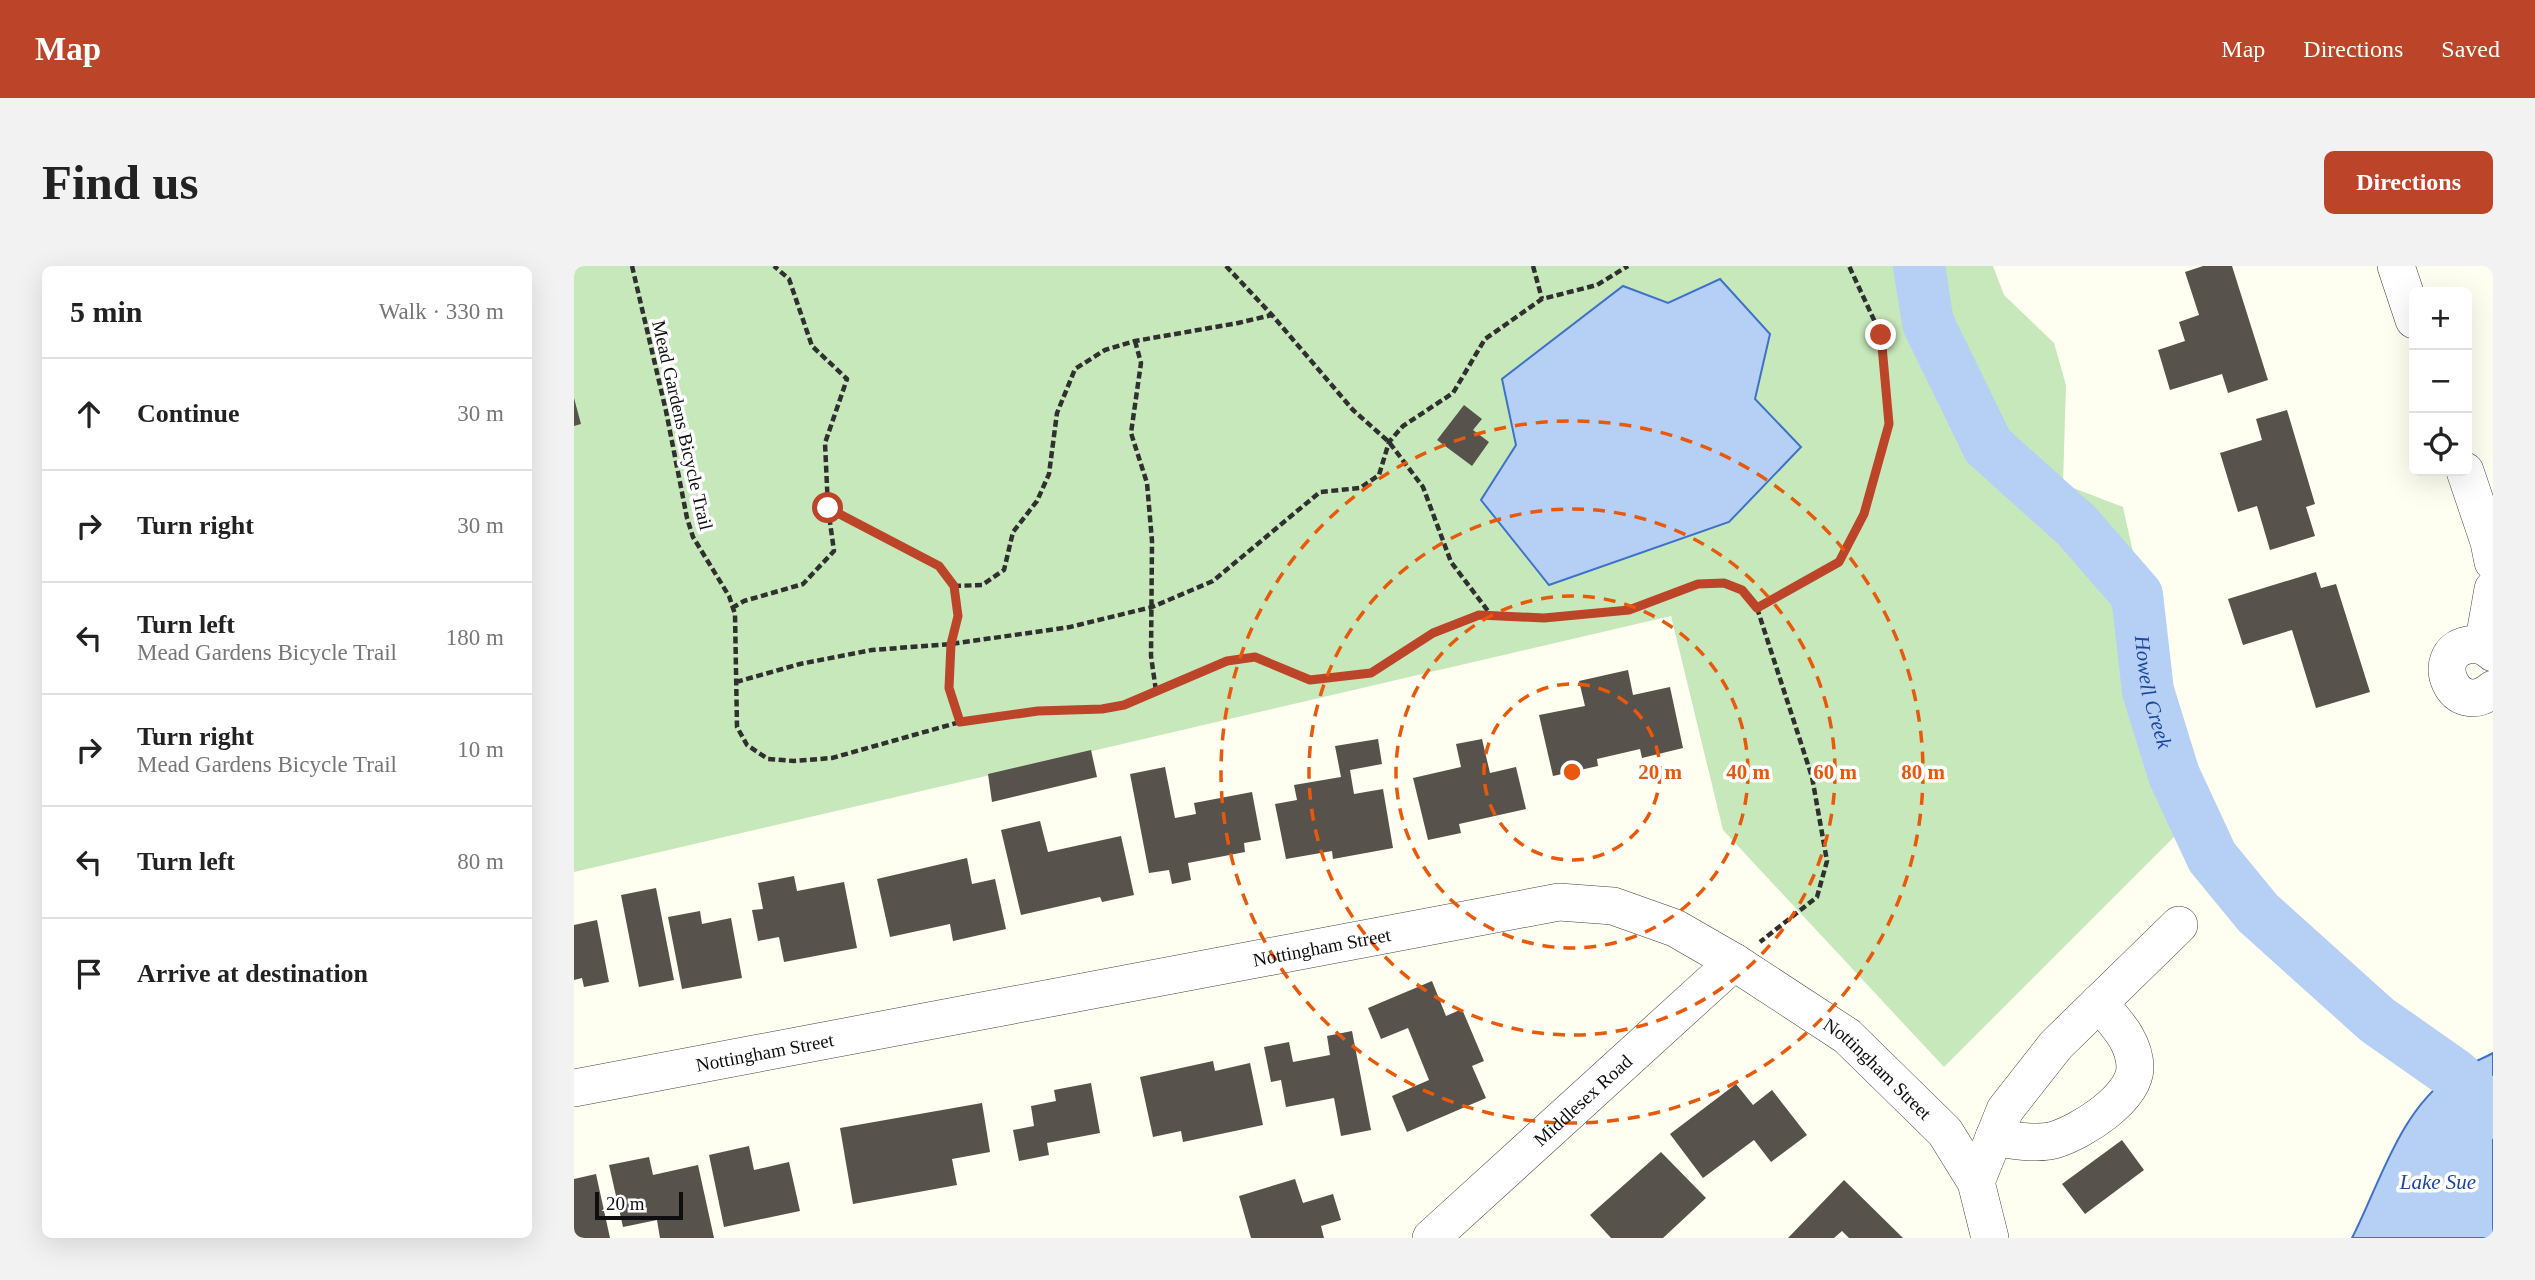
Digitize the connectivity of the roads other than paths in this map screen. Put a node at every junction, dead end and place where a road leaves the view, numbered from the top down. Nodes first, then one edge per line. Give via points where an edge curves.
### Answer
1 (2396, 266) edge
2 (2409, 305) edge
3 (2467, 476) edge
4 (2493, 562) edge
5 (2493, 589) edge
6 (2488, 649) edge
7 (2493, 689) edge
8 (2179, 925) dead end
9 (1734, 962) junction
10 (2099, 1003) junction
11 (574, 1088) edge
12 (1994, 1137) junction
13 (1976, 1182) junction
14 (1431, 1238) edge
15 (1990, 1238) edge

1 - 2 street
3 - 4 street
5 - 6 street
6 - 7 street via 2465,645 2457,649 2446,671 2452,688 2466,697 2484,696
8 - 10 street
9 - 11 street, Nottingham Street via 1675,928 1613,906 1559,902
9 - 13 street, Nottingham Street via 1847,1036 1945,1132
9 - 14 street, Middlesex Road
10 - 12 street via 2056,1045 2005,1110
10 - 12 street via 2124,1032 2135,1067 2131,1085 2092,1121 2052,1140
12 - 13 street
13 - 15 street, Nottingham Street

